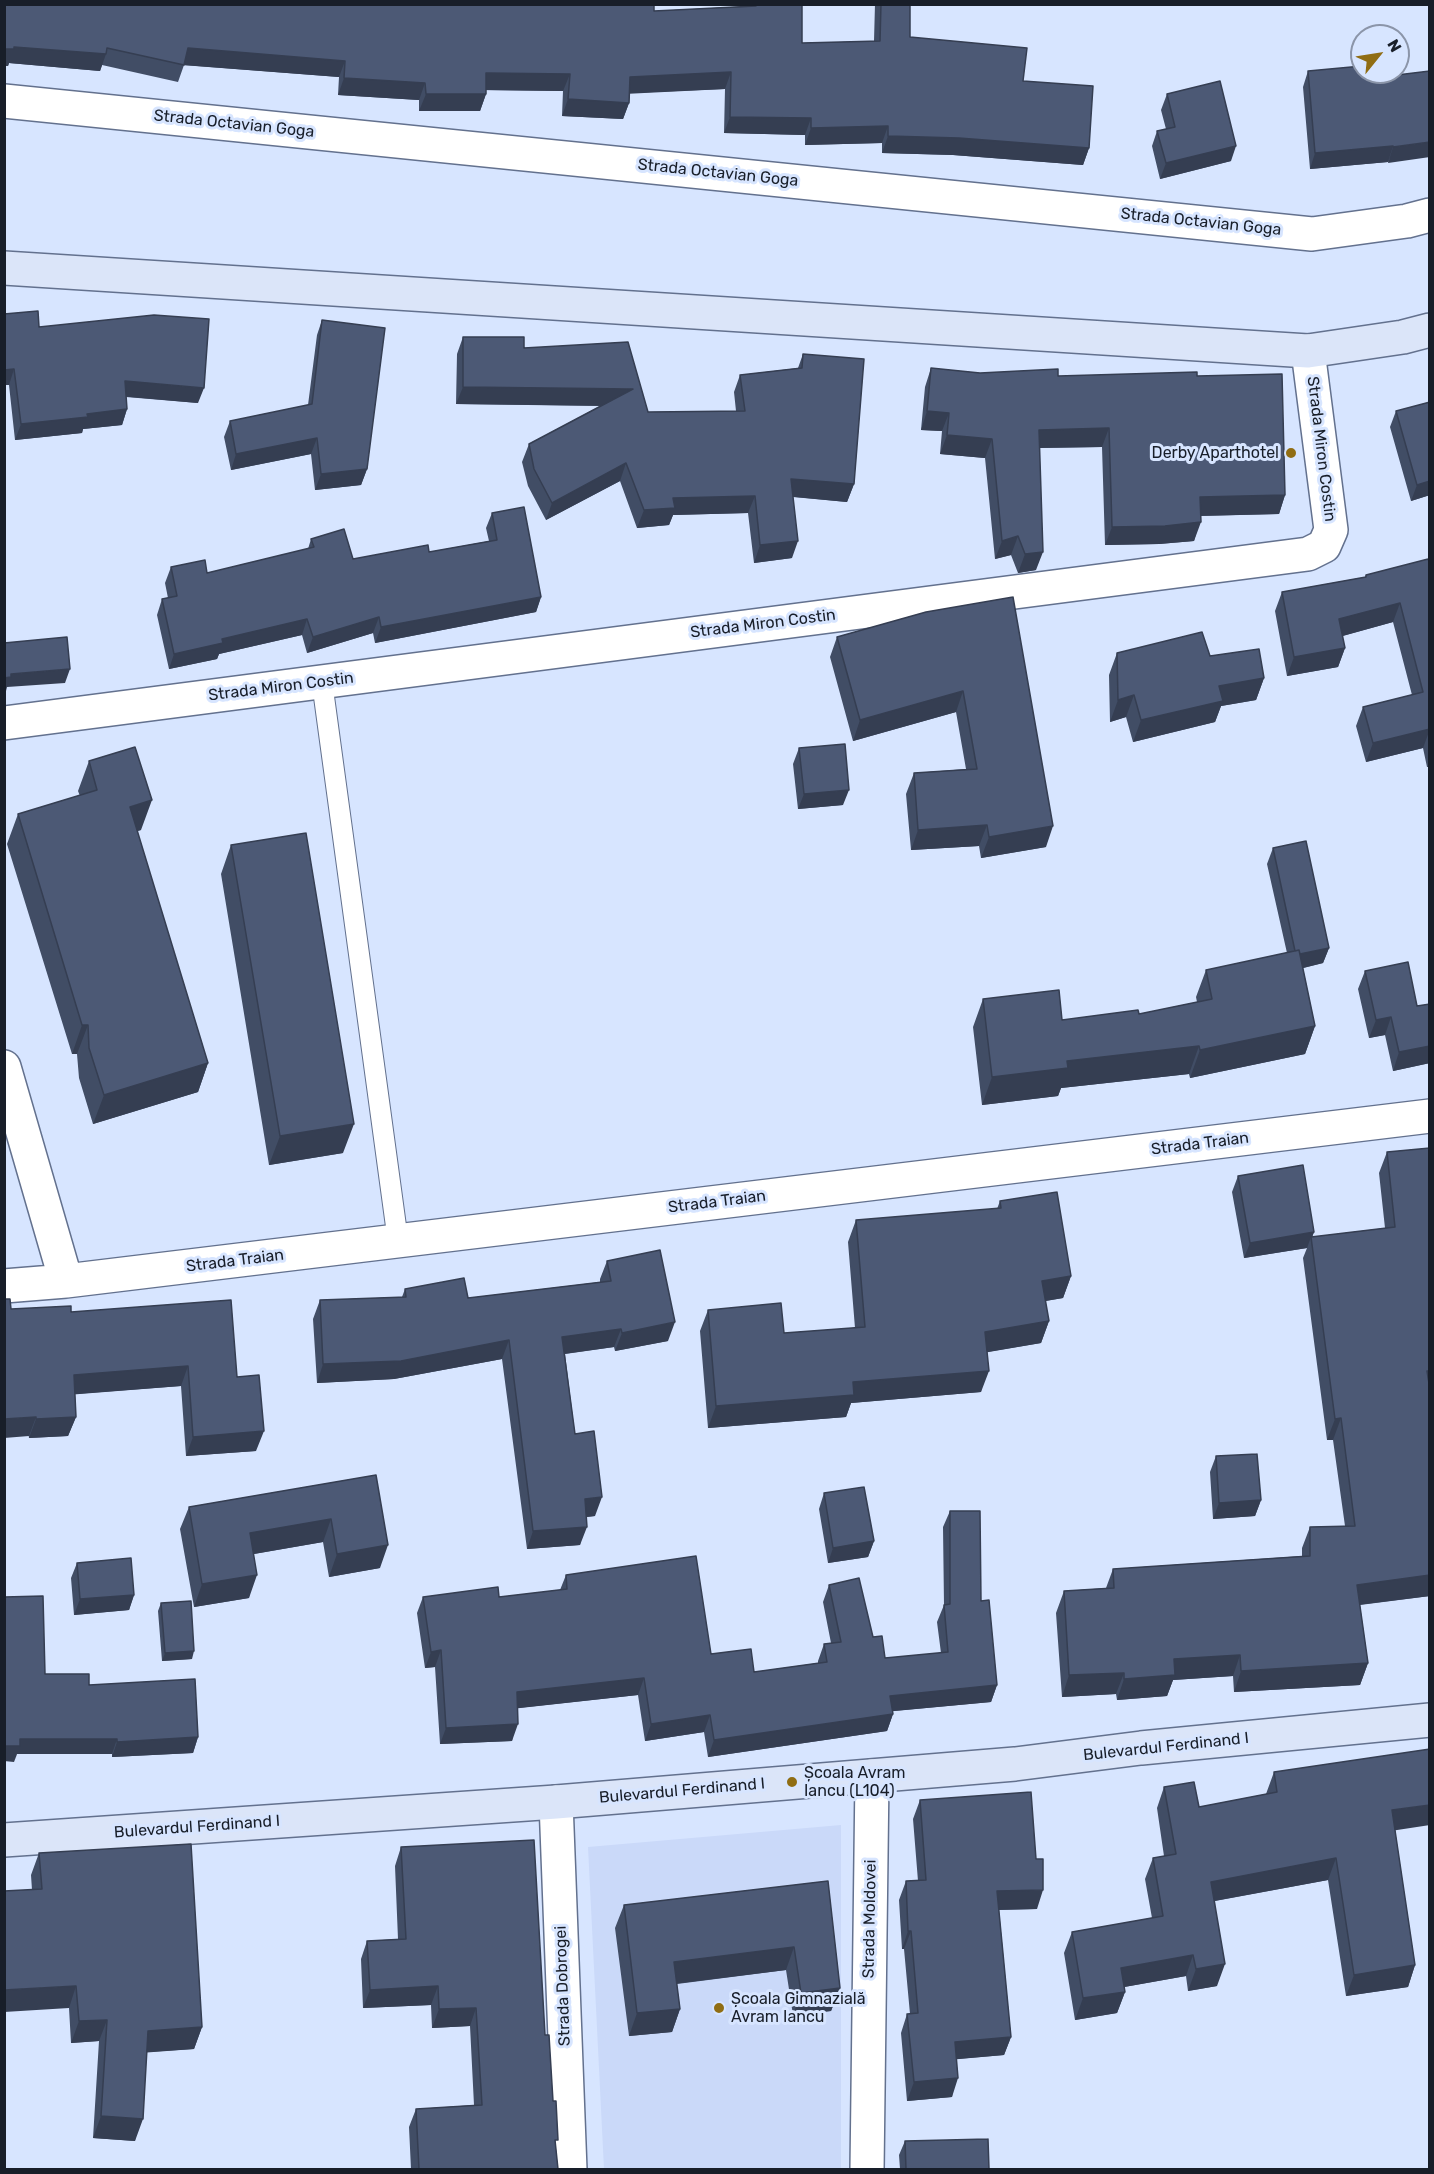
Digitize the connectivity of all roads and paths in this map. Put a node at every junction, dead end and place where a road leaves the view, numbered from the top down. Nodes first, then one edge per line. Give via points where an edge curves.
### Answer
1 (4, 101) edge
2 (1430, 215) edge
3 (4, 268) edge
4 (1430, 330) edge
5 (1308, 351) junction
6 (322, 681) junction
7 (4, 723) edge
8 (4, 1067) edge
9 (1430, 1116) edge
10 (398, 1241) junction
11 (66, 1281) junction
12 (4, 1286) edge
13 (1430, 1720) edge
14 (872, 1776) junction
15 (556, 1802) junction
16 (4, 1840) edge
17 (570, 2169) edge
18 (867, 2169) edge

1 - 2 street, Strada Octavian Goga via 1312,234
3 - 5 main road
4 - 5 main road
5 - 6 street, Strada Miron Costin via 1331,530 1324,546 1308,554
6 - 7 street, Strada Miron Costin
6 - 10 lane
8 - 11 street
9 - 10 street, Strada Traian
10 - 11 street, Strada Traian
11 - 12 street, Strada Traian
13 - 14 main road, Bulevardul Ferdinand I
14 - 15 main road, Bulevardul Ferdinand I
14 - 18 street, Strada Moldovei
15 - 16 main road, Bulevardul Ferdinand I
15 - 17 street, Strada Dobrogei

